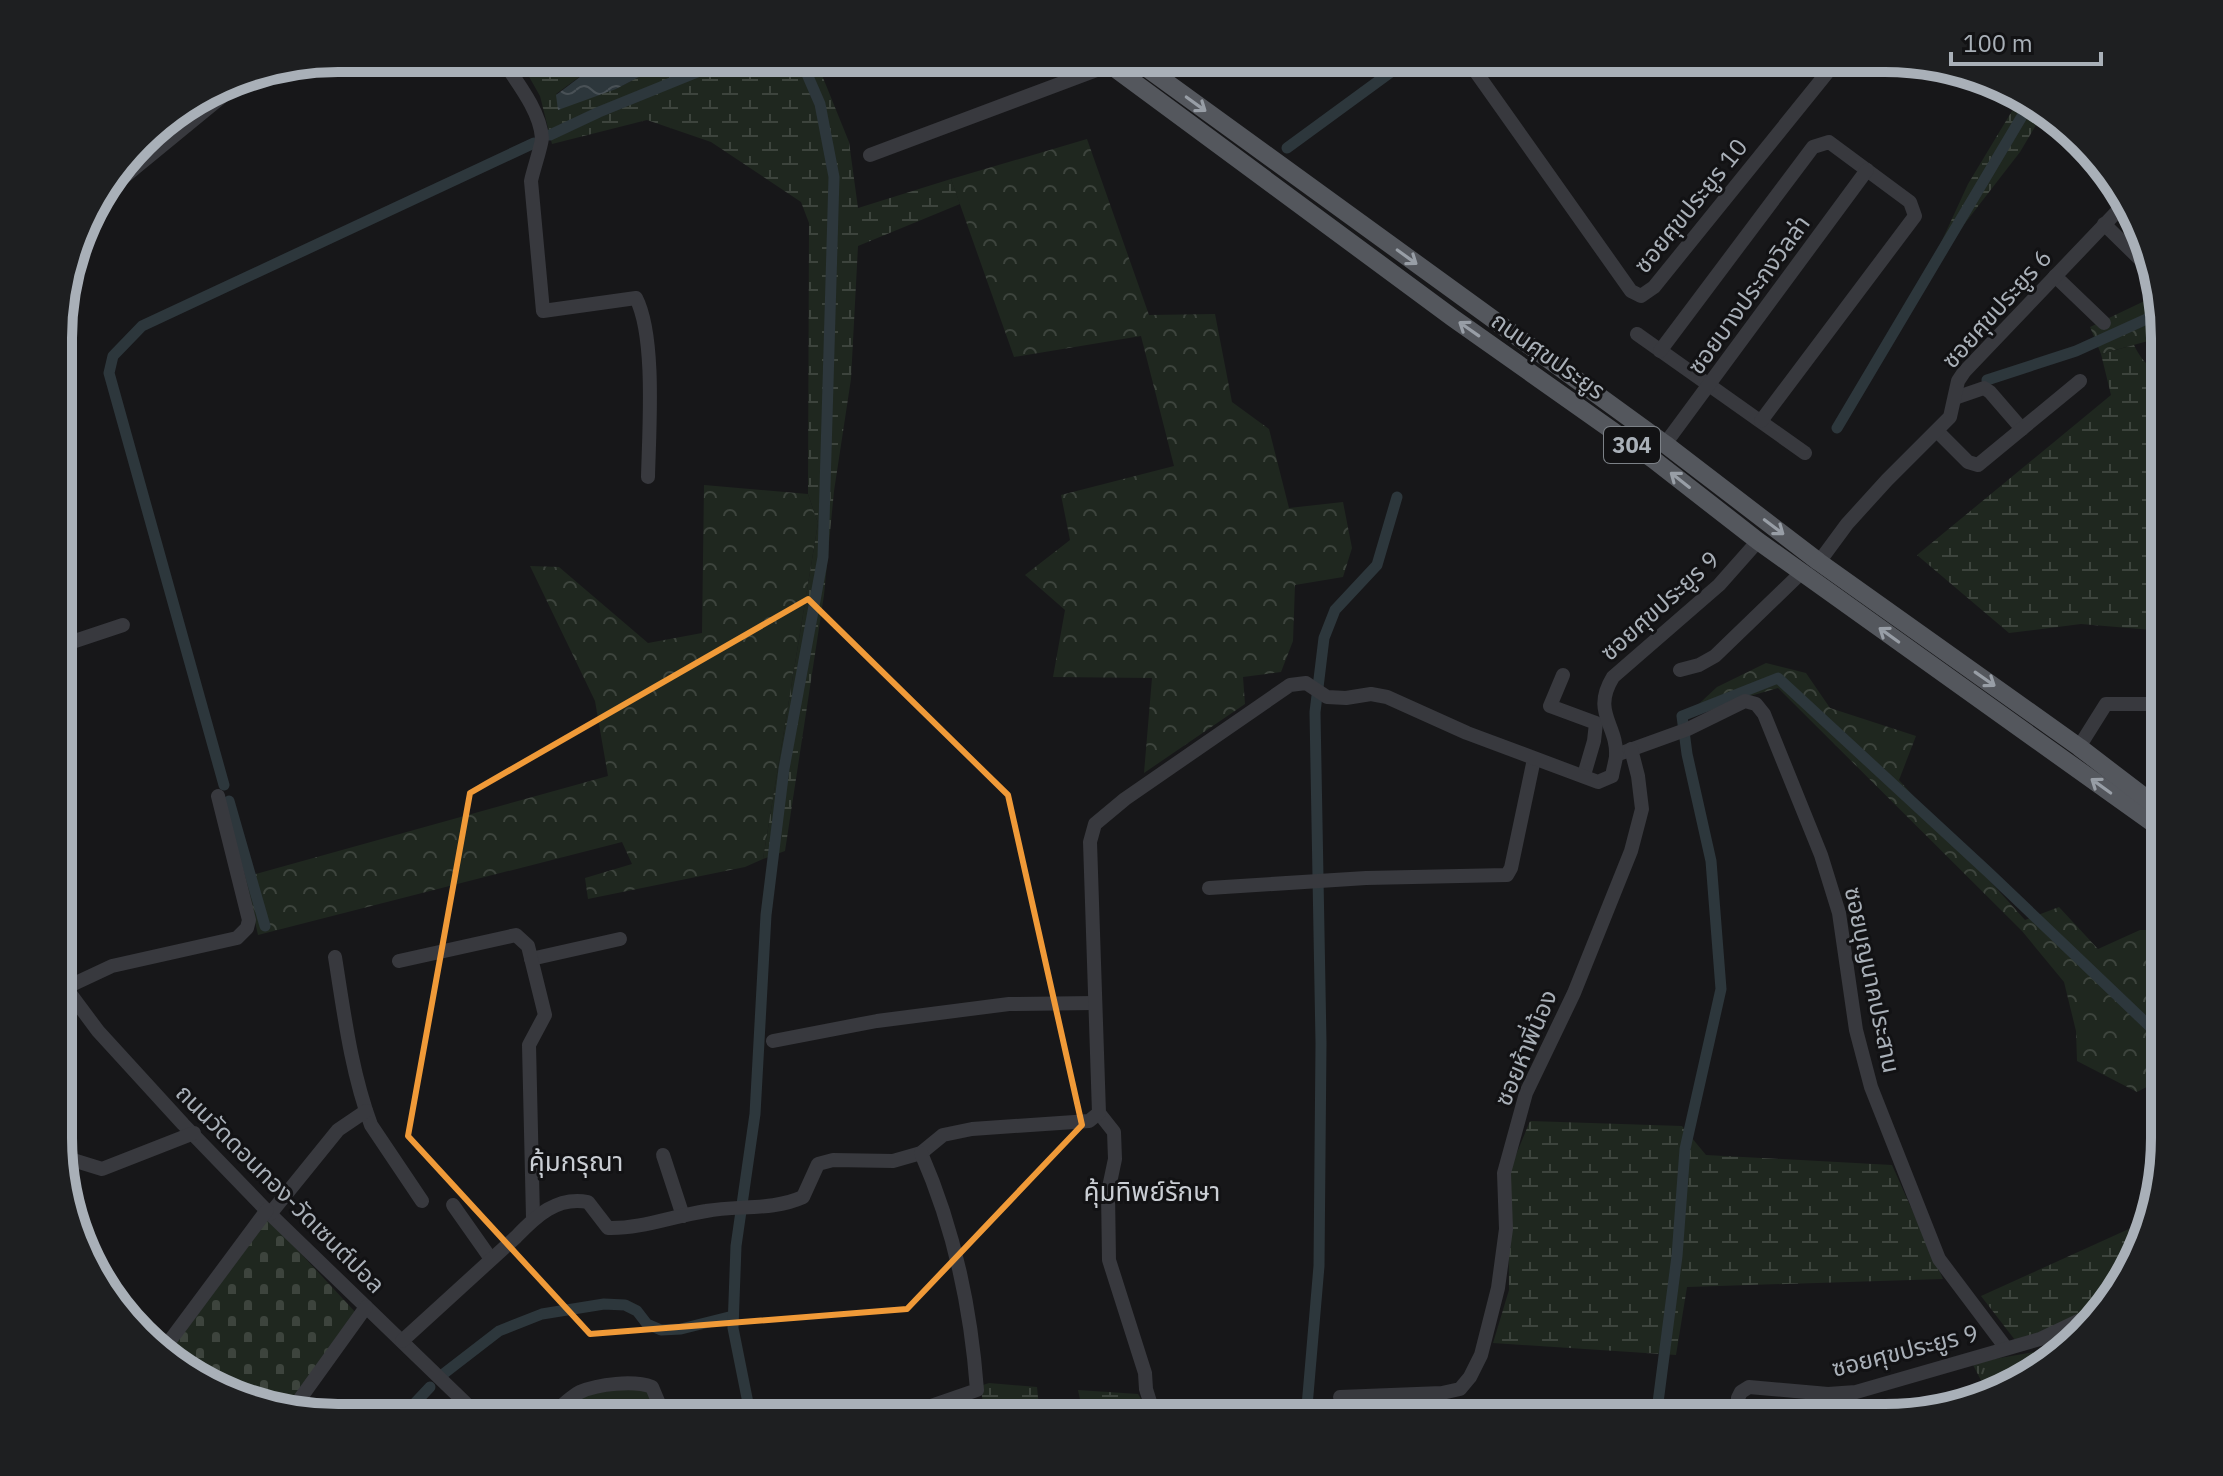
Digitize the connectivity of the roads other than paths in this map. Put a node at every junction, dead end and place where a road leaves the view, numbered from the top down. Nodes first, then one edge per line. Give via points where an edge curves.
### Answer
1 (1120, 72) edge
2 (1152, 72) edge
3 (1476, 72) edge
4 (1828, 72) edge
5 (510, 73) edge
6 (1079, 73) edge
7 (213, 104) edge
8 (870, 155) dead end
9 (133, 170) edge
10 (1867, 170) junction
11 (2118, 210) edge
12 (2104, 224) junction
13 (2138, 257) edge
14 (2055, 276) junction
15 (2104, 323) dead end
16 (1637, 334) dead end
17 (1660, 351) junction
18 (2080, 381) dead end
19 (1709, 385) junction
20 (1955, 398) junction
21 (1761, 421) junction
22 (2022, 429) junction
23 (1937, 431) junction
24 (1659, 452) junction
25 (1805, 453) dead end
26 (648, 477) dead end
27 (1758, 541) junction
28 (1819, 562) junction
29 (1802, 572) junction
30 (123, 625) dead end
31 (72, 642) edge
32 (1680, 670) dead end
33 (1563, 675) dead end
34 (2150, 704) edge
35 (1602, 724) junction
36 (2079, 747) junction
37 (1631, 749) junction
38 (1616, 755) junction
39 (1534, 759) junction
40 (1584, 775) junction
41 (218, 796) dead end
42 (2150, 797) edge
43 (2150, 821) edge
44 (1209, 888) dead end
45 (620, 939) dead end
46 (335, 957) dead end
47 (531, 959) junction
48 (399, 961) dead end
49 (72, 980) edge
50 (72, 997) edge
51 (1095, 1003) junction
52 (773, 1041) dead end
53 (366, 1111) junction
54 (1099, 1113) junction
55 (194, 1133) junction
56 (921, 1153) junction
57 (663, 1155) dead end
58 (73, 1160) edge
59 (422, 1201) dead end
60 (453, 1205) dead end
61 (268, 1212) junction
62 (683, 1216) junction
63 (533, 1218) junction
64 (491, 1259) junction
65 (366, 1307) junction
66 (2076, 1322) edge
67 (402, 1341) junction
68 (169, 1342) edge
69 (2006, 1348) junction
70 (1340, 1397) dead end
71 (299, 1400) edge
72 (1150, 1403) edge
73 (1739, 1403) edge
74 (467, 1404) edge
75 (566, 1404) edge
76 (659, 1404) edge
77 (938, 1404) edge

24 -> 1 main road, ถนนศุขประยูร / 304 via 1453,318
2 -> 24 main road, ถนนศุขประยูร / 304
3 - 4 street, ซอยศุขประยูร 10 via 1631,291 1641,296 1654,287
5 - 26 street via 536,115 542,140 531,181 543,311 636,298 644,313
6 - 8 street
7 - 9 street
10 - 17 street via 1829,142 1813,147
10 - 19 street, ซอยบางประกงวิลล่า
10 - 21 street via 1910,202 1915,216
11 - 12 street, ซอยศุขประยูร 6
12 - 13 street
12 - 14 street, ซอยศุขประยูร 6
14 - 15 street
14 - 20 street, ซอยศุขประยูร 6 via 1964,372
16 - 17 street
17 - 19 street
18 - 22 street
19 - 21 street
19 - 24 street, ซอยบางประกงวิลล่า
20 - 22 street via 1984,388
20 - 23 street, ซอยศุขประยูร 6 via 1952,413
21 - 25 street
22 - 23 street via 1978,465
23 - 28 street, ซอยศุขประยูร 6 via 1847,524
27 -> 24 main road, ถนนศุขประยูร / 304
24 -> 28 main road, ถนนศุขประยูร / 304
27 - 29 main road, ถนนศุขประยูร / 304
27 - 35 street, ซอยศุขประยูร 9 via 1719,585 1613,677 1603,692
28 -> 36 main road, ถนนศุขประยูร / 304
29 - 32 street via 1715,656
43 -> 29 main road, ถนนศุขประยูร / 304
30 - 31 street
33 - 35 street via 1550,706
34 - 36 street via 2106,704
35 - 38 street, ซอยศุขประยูร 9
35 - 40 street
36 - 42 main road, ถนนศุขประยูร / 304
37 - 38 street, ซอยบุญนาคประสาน
37 - 69 street, ซอยบุญนาคประสาน via 1745,701 1764,714 1839,913 1856,1030 1871,1087 1939,1259
37 - 70 street, ซอยห้าพี่น้อง via 1642,809 1631,851 1574,993 1526,1093 1504,1173 1504,1244 1481,1355 1460,1389
38 - 40 street via 1612,776 1604,781
39 - 40 street
39 - 44 street via 1507,875
39 - 51 street via 1387,697 1327,697 1306,683 1290,685 1095,824 1090,842
41 - 49 street via 247,928 237,938
45 - 47 street
46 - 53 street
47 - 48 street via 528,946 516,935
47 - 63 street via 545,1015 529,1045
50 - 55 street, ถนนวัดดอนทอง-วัดเซนต์ปอล
51 - 52 street via 1009,1004
51 - 54 street
53 - 59 street
53 - 61 street via 338,1130
54 - 56 street via 1089,1121 943,1135
54 - 72 street via 1114,1132 1109,1260
55 - 58 street via 102,1169
55 - 61 street, ถนนวัดดอนทอง-วัดเซนต์ปอล
56 - 62 street via 893,1161 833,1160 818,1164 803,1197 788,1203
56 - 77 street via 960,1272 977,1390
57 - 62 street
60 - 64 street
61 - 65 street, ถนนวัดดอนทอง-วัดเซนต์ปอล
61 - 68 street
62 - 63 street via 608,1228 588,1202 573,1199
63 - 64 street
64 - 67 street
65 - 67 street, ถนนวัดดอนทอง-วัดเซนต์ปอล
65 - 71 street
66 - 69 street, ซอยศุขประยูร 9
67 - 74 street, ถนนวัดดอนทอง-วัดเซนต์ปอล
69 - 73 street, ซอยศุขประยูร 9 via 1856,1392 1749,1387 1741,1392
75 - 76 street via 594,1387 640,1384 652,1387

